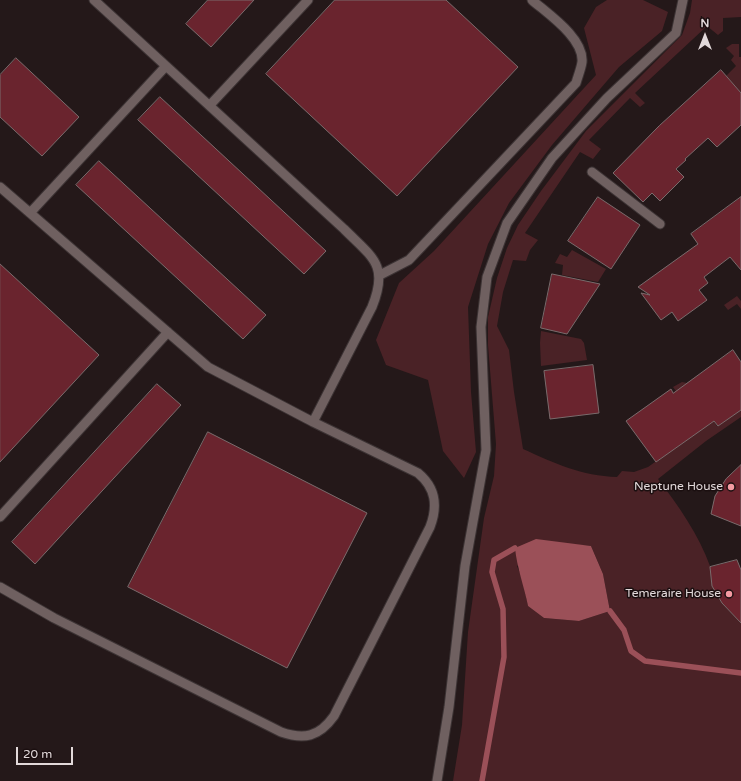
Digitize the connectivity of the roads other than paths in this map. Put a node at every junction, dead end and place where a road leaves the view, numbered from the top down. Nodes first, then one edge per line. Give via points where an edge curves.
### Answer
1 (94, 0) edge
2 (308, 0) edge
3 (532, 0) edge
4 (683, 0) edge
5 (166, 66) junction
6 (210, 105) junction
7 (592, 172) dead end
8 (0, 187) edge
9 (30, 213) junction
10 (660, 224) dead end
11 (380, 275) junction
12 (168, 332) junction
13 (313, 422) junction
14 (0, 517) edge
15 (1, 591) edge
16 (437, 781) edge

1 - 5 lane
2 - 6 lane
3 - 11 lane via 574,38 580,49 582,60 576,83 409,260
4 - 16 lane via 676,33 607,98 552,158 507,223 487,277 481,327 486,450 465,566 449,707
5 - 6 lane
5 - 9 lane
6 - 11 lane via 365,250 375,262
7 - 10 lane
8 - 9 lane
9 - 12 lane
11 - 13 lane via 378,292 372,307
12 - 13 lane via 208,367
12 - 14 lane
13 - 15 lane via 418,473 426,479 436,501 430,527 327,726 306,737 281,732

